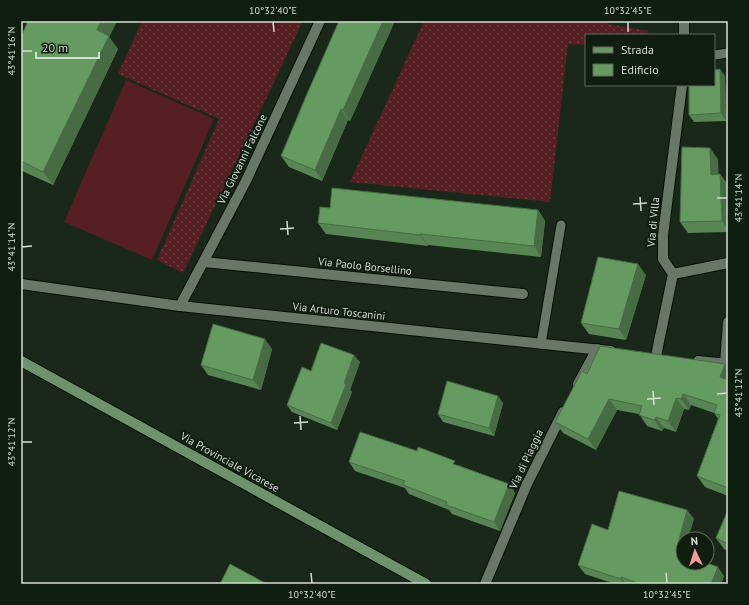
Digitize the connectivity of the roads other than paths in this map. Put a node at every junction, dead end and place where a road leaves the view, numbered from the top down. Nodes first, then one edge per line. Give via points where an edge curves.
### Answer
1 (320, 21) edge
2 (684, 21) edge
3 (684, 34) edge
4 (728, 53) edge
5 (715, 55) edge
6 (682, 86) edge
7 (561, 225) dead end
8 (204, 262) junction
9 (728, 264) edge
10 (673, 274) junction
11 (21, 284) edge
12 (523, 294) dead end
13 (180, 306) junction
14 (728, 322) edge
15 (541, 344) junction
16 (597, 349) junction
17 (619, 352) edge
18 (656, 356) edge
19 (686, 360) edge
20 (21, 361) edge
21 (726, 364) edge
22 (575, 390) edge
23 (567, 404) edge
24 (426, 584) edge
25 (486, 584) edge

1 - 8 street, Via Giovanni Falcone via 246,181
2 - 3 street
4 - 5 lane
6 - 10 street, Via di Villa via 663,235 663,259
7 - 15 lane
8 - 12 street, Via Paolo Borsellino
8 - 13 street, Via Giovanni Falcone
9 - 10 street
10 - 18 street
11 - 13 street, Via Arturo Toscanini
13 - 15 street, Via Arturo Toscanini
14 - 21 street
15 - 16 street, Via Arturo Toscanini
16 - 17 street, Via Arturo Toscanini
16 - 22 street
19 - 21 street
20 - 24 main road, Via Provinciale Vicarese
23 - 25 street, Via di Piaggia via 527,484

